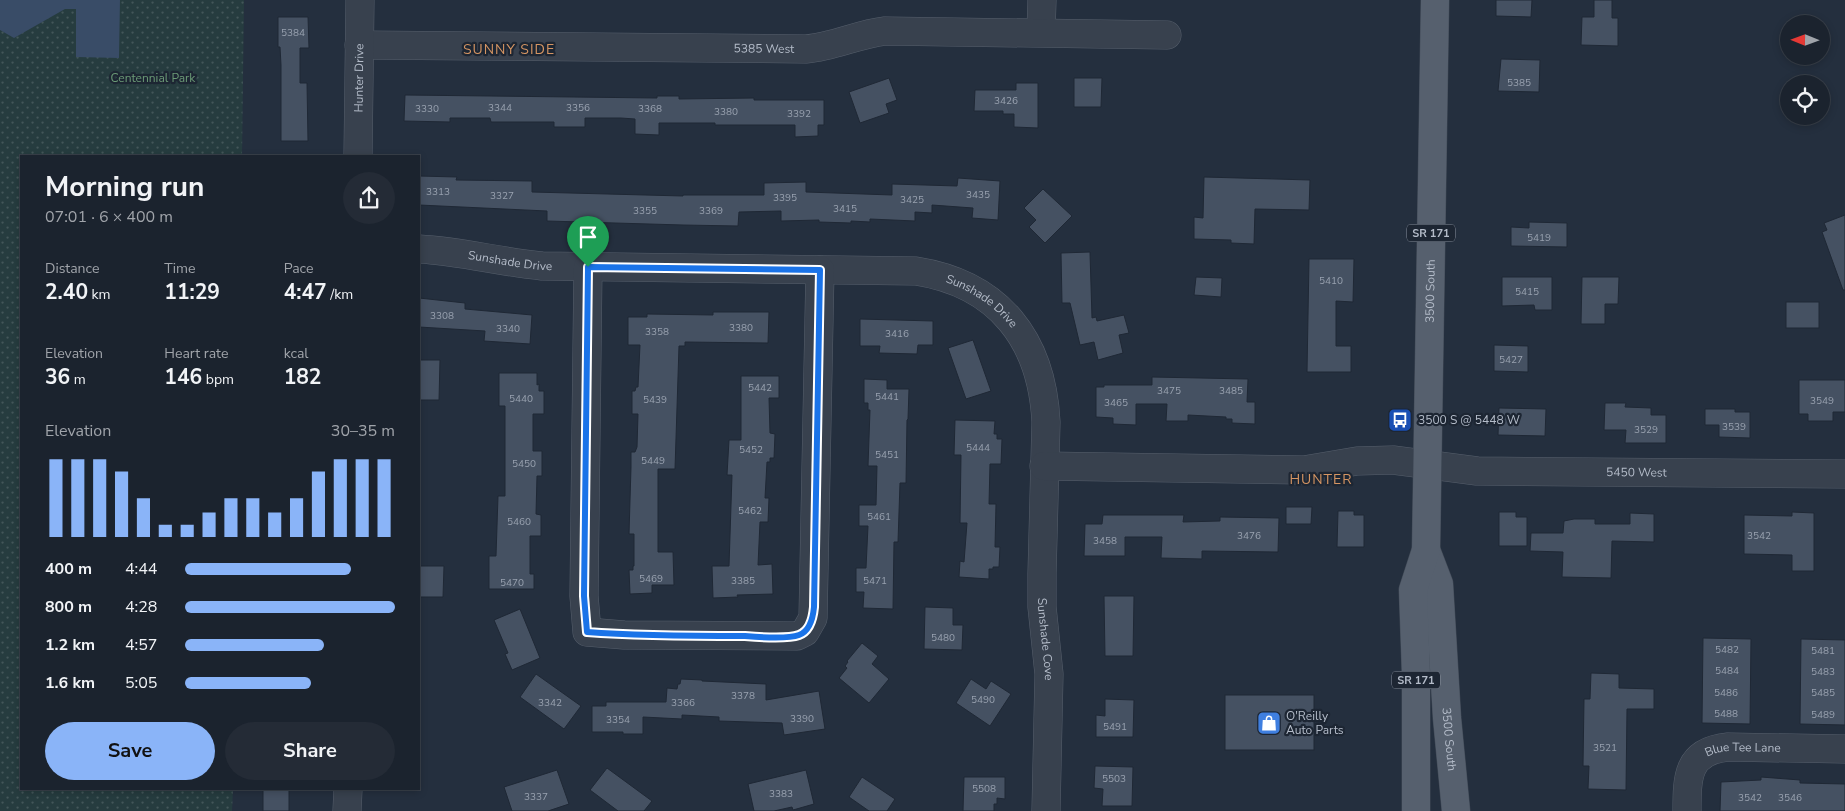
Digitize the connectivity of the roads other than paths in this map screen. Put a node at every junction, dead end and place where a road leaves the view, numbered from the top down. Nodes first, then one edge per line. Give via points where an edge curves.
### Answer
1 (360, 0) edge
2 (1042, 0) edge
3 (1435, 0) edge
4 (1041, 32) junction
5 (1167, 35) dead end
6 (359, 45) junction
7 (358, 155) edge
8 (420, 249) edge
9 (588, 267) junction
10 (820, 270) junction
11 (1044, 466) junction
12 (1428, 466) junction
13 (1845, 474) edge
14 (1426, 550) junction
15 (1845, 749) edge
16 (348, 790) edge
17 (347, 811) edge
18 (1046, 811) edge
19 (1416, 811) edge
20 (1456, 811) edge
21 (1687, 811) edge

1 - 6 street, Hunter Drive
2 - 4 street
3 - 12 main road, 3500 South / SR 171
4 - 5 street, 5385 West
4 - 6 street, 5385 West via 885,31 806,49
6 - 7 street, Hunter Drive
8 - 9 street, Sunshade Drive via 458,252 519,264
9 - 10 street, Sunshade Drive
9 - 10 street via 584,596 587,632 624,635 797,636 810,625 814,607
10 - 11 street, Sunshade Drive via 896,270 933,274 969,287 1002,310 1031,353 1040,375 1046,414
11 - 12 street via 1297,471 1357,461 1393,460
11 - 18 street, Sunshade Cove via 1042,599 1049,674
12 - 13 street, 5450 West via 1477,471
12 - 14 main road, 3500 South / SR 171
14 - 19 main road, 3500 South / SR 171 via 1413,590
14 - 20 main road, 3500 South / SR 171 via 1439,584
15 - 21 street, Blue Tee Lane via 1728,747 1714,750 1702,756 1691,769
16 - 17 street

